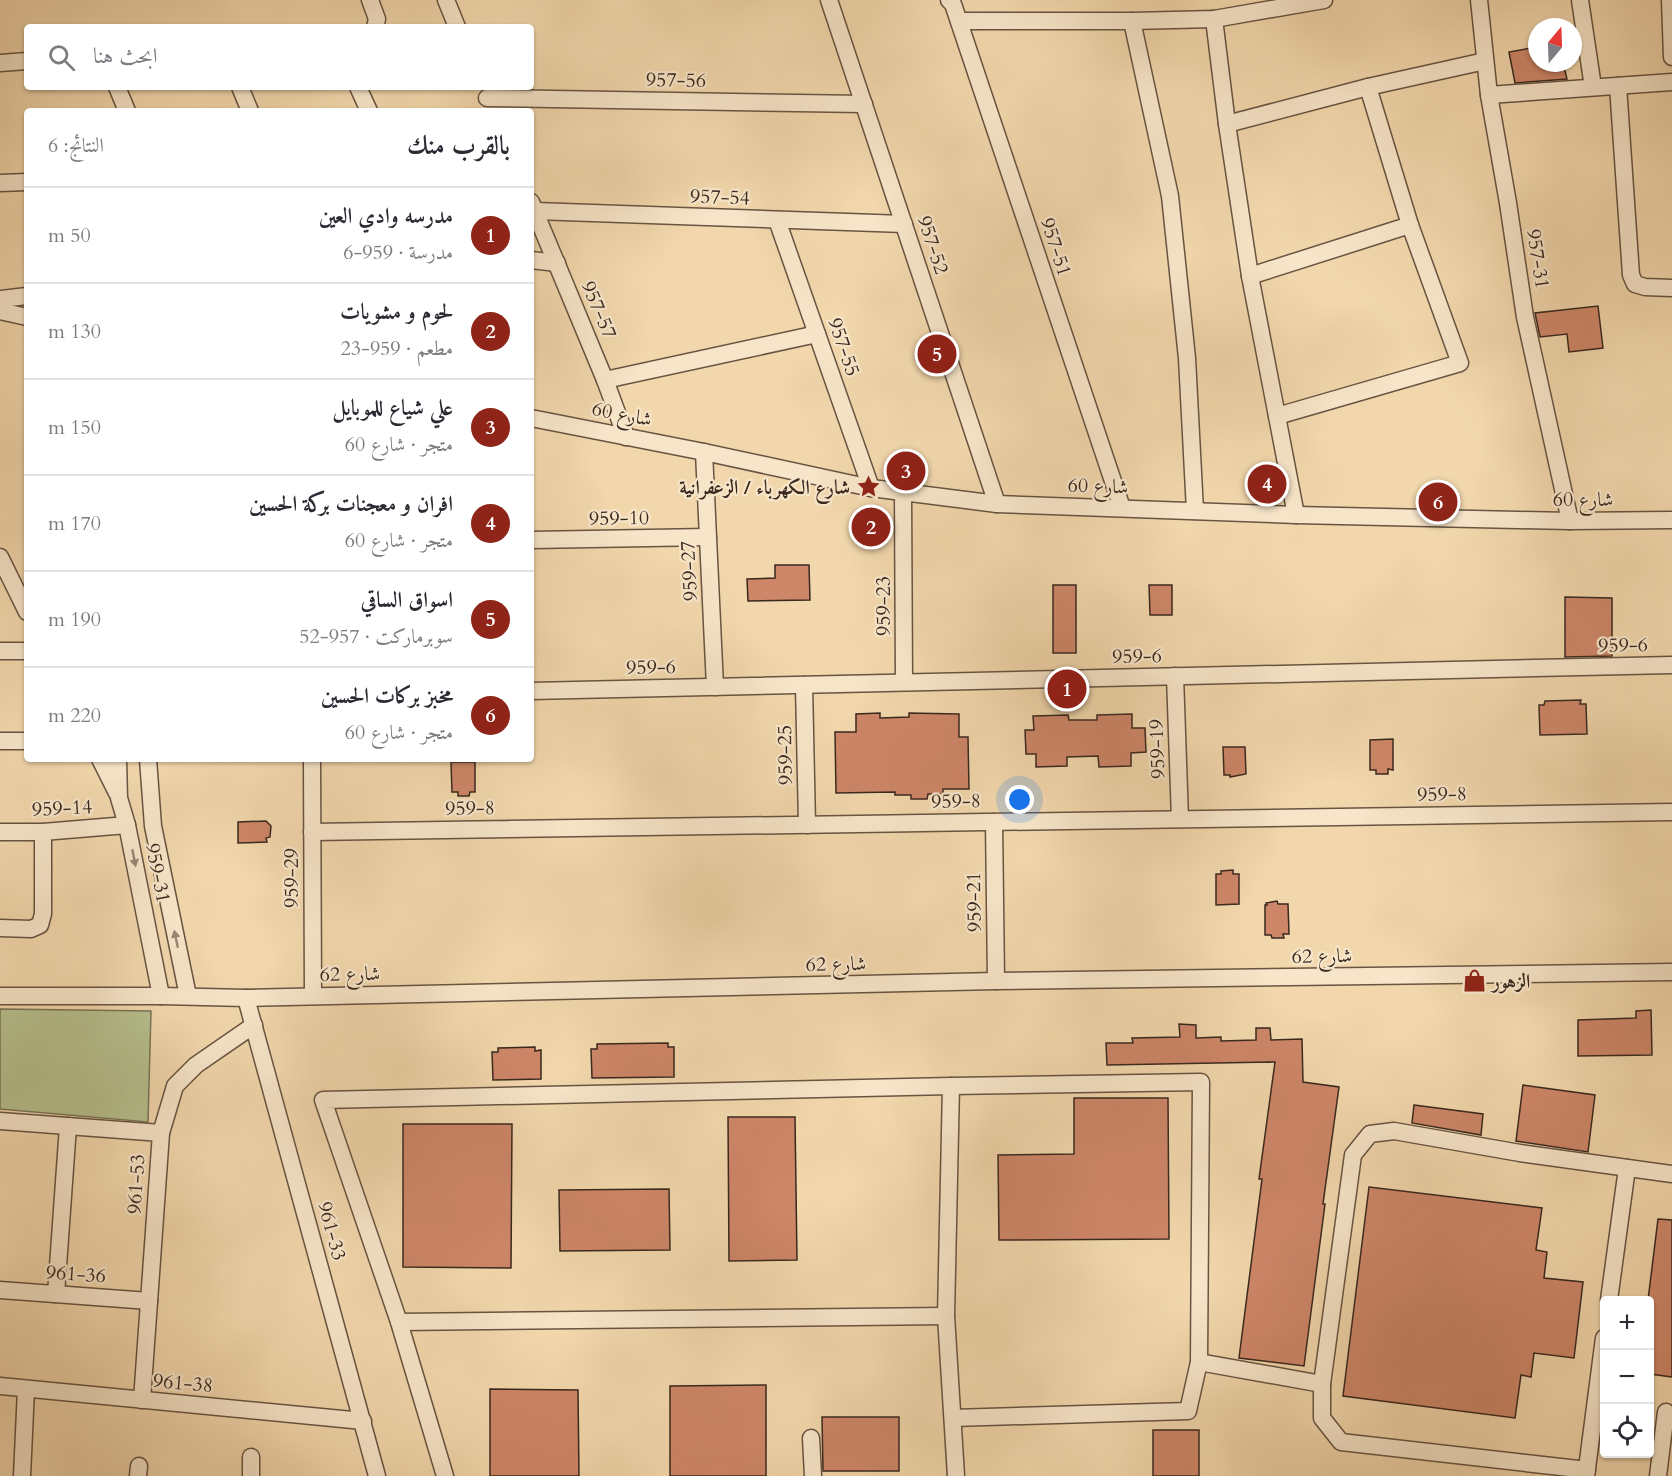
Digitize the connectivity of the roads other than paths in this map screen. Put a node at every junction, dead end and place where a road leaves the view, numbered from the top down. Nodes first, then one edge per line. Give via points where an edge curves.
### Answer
1 (370, 0) edge
2 (446, 0) edge
3 (829, 0) edge
4 (1324, 0) edge
5 (1479, 0) edge
6 (1580, 0) edge
7 (1670, 0) edge
8 (953, 1) edge
9 (1271, 5) edge
10 (1214, 19) junction
11 (959, 21) junction
12 (1132, 21) junction
13 (376, 24) edge
14 (456, 24) edge
15 (1672, 57) edge
16 (24, 61) edge
17 (1485, 61) junction
18 (0, 63) edge
19 (1672, 82) edge
20 (1618, 86) junction
21 (1368, 87) junction
22 (1593, 87) junction
23 (118, 90) edge
24 (241, 90) edge
25 (359, 90) edge
26 (1489, 94) junction
27 (487, 99) edge
28 (864, 104) junction
29 (126, 108) edge
30 (249, 108) edge
31 (368, 108) edge
32 (1227, 124) junction
33 (24, 182) edge
34 (0, 183) edge
35 (534, 206) edge
36 (534, 208) edge
37 (777, 220) junction
38 (904, 224) junction
39 (1410, 225) junction
40 (534, 260) edge
41 (557, 263) junction
42 (1250, 276) junction
43 (1672, 288) edge
44 (24, 296) edge
45 (0, 299) edge
46 (0, 312) edge
47 (24, 316) edge
48 (817, 334) junction
49 (605, 380) junction
50 (1277, 416) junction
51 (534, 419) edge
52 (626, 436) junction
53 (704, 452) junction
54 (871, 488) junction
55 (903, 493) junction
56 (998, 504) junction
57 (1122, 508) junction
58 (1195, 511) junction
59 (1296, 515) junction
60 (1672, 519) edge
61 (1570, 521) junction
62 (708, 537) junction
63 (534, 540) edge
64 (0, 557) edge
65 (24, 606) edge
66 (0, 651) edge
67 (24, 651) edge
68 (1672, 665) edge
69 (1175, 676) junction
70 (904, 682) junction
71 (804, 685) junction
72 (715, 687) junction
73 (534, 691) edge
74 (0, 741) edge
75 (24, 741) edge
76 (101, 762) edge
77 (118, 762) edge
78 (148, 762) edge
79 (312, 762) edge
80 (119, 798) junction
81 (1672, 812) edge
82 (1180, 819) junction
83 (994, 822) junction
84 (127, 825) junction
85 (807, 825) junction
86 (0, 832) edge
87 (43, 832) junction
88 (312, 832) junction
89 (0, 928) edge
90 (1672, 972) edge
91 (996, 981) junction
92 (0, 996) edge
93 (161, 996) junction
94 (188, 996) junction
95 (313, 996) junction
96 (246, 998) junction
97 (254, 1026) junction
98 (951, 1086) junction
99 (0, 1121) edge
100 (68, 1126) junction
101 (161, 1133) junction
102 (1627, 1168) junction
103 (1672, 1174) edge
104 (0, 1290) edge
105 (56, 1294) junction
106 (1611, 1296) edge
107 (149, 1301) junction
108 (946, 1316) junction
109 (399, 1322) junction
110 (1604, 1350) edge
111 (1199, 1362) junction
112 (1322, 1384) junction
113 (0, 1386) edge
114 (26, 1389) junction
115 (142, 1400) junction
116 (1600, 1404) edge
117 (1600, 1405) edge
118 (1663, 1412) edge
119 (953, 1418) junction
120 (363, 1421) junction
121 (811, 1437) dead end
122 (251, 1457) dead end
123 (1587, 1473) edge
124 (22, 1476) edge
125 (251, 1476) edge
126 (377, 1476) edge
127 (445, 1476) edge
128 (813, 1476) edge
129 (956, 1476) edge
130 (1658, 1476) edge

1 - 13 street
2 - 14 street
3 - 28 street, 957-52
4 - 9 street
5 - 17 street, 957-31
6 - 22 street
7 - 15 street
8 - 11 street, 957-51
9 - 10 street
10 - 12 street
10 - 32 street
11 - 12 street
11 - 57 street, 957-51
12 - 58 street via 1170,196 1187,358
16 - 18 street
17 - 21 street
17 - 26 street, 957-31
19 - 20 street
20 - 22 street
20 - 43 street via 1631,275 1635,284
21 - 32 street
21 - 39 street
22 - 26 street
23 - 29 street
24 - 30 street
25 - 31 street
26 - 61 street, 957-31 via 1526,317
27 - 28 street, 957-56
28 - 38 street, 957-52
32 - 42 street
33 - 34 street
35 - 37 street, 957-54
36 - 41 street, 957-57
37 - 38 street, 957-54
37 - 48 street, 957-55
38 - 56 street, 957-52
39 - 42 street
39 - 50 street via 1460,363
40 - 41 street
41 - 49 street, 957-57
42 - 50 street
44 - 45 street
46 - 47 street
48 - 49 street
48 - 54 street, 957-55
49 - 52 street, 957-57
50 - 59 street
51 - 52 street, شارع 60
52 - 53 street, شارع 60
53 - 54 street, شارع 60
53 - 62 street, 959-27
54 - 55 street, شارع 60
55 - 56 street, شارع 60
55 - 70 street, 959-23
56 - 57 street, شارع 60
57 - 58 street, شارع 60
58 - 59 street, شارع 60
59 - 61 street, شارع 60
60 - 61 street, شارع 60
62 - 63 street, 959-10
62 - 72 street, 959-27
64 - 65 street
66 - 67 street
68 - 69 street, 959-6
69 - 70 street, 959-6
69 - 82 street, 959-19
70 - 71 street, 959-6
71 - 72 street, 959-6
71 - 85 street, 959-25
72 - 73 street, 959-6
74 - 75 street
76 - 80 street
77 - 80 street, 959-31
94 -> 78 street, 959-31 via 153,826
79 - 88 street, 959-29
80 - 84 street, 959-31
81 - 82 street, 959-8
82 - 83 street, 959-8
83 - 85 street, 959-8
83 - 91 street, 959-21
84 - 87 street, 959-14
84 -> 93 street, 959-31
85 - 88 street, 959-8
86 - 87 street, 959-14
87 - 89 street via 40,925 31,930
88 - 95 street, 959-29
90 - 91 street, شارع 62
91 - 95 street, شارع 62
92 - 93 street, شارع 62
93 - 94 street, شارع 62
94 - 96 street, شارع 62
95 - 96 street, شارع 62
96 - 97 street, 961-33
97 - 101 street via 196,1065 175,1086
97 - 120 street, 961-33
98 - 108 street
98 - 109 street via 323,1100
98 - 111 street via 1201,1082
99 - 100 street, 961-53
100 - 101 street, 961-53
100 - 105 street
101 - 107 street, 961-53
102 - 103 street
102 - 106 street
102 - 112 street via 1394,1131 1370,1134 1353,1155
104 - 105 street, 961-36
105 - 107 street, 961-36
107 - 115 street, 961-53
108 - 109 street
108 - 119 street
109 - 127 street
110 - 116 street
111 - 112 street
111 - 119 street via 1188,1411
112 - 123 street via 1322,1418 1341,1442
113 - 114 street, 961-38
114 - 115 street, 961-38
114 - 124 street
115 - 120 street, 961-38
117 - 123 street
118 - 130 street
119 - 129 street
120 - 126 street, 961-33
121 - 128 street
122 - 125 street

